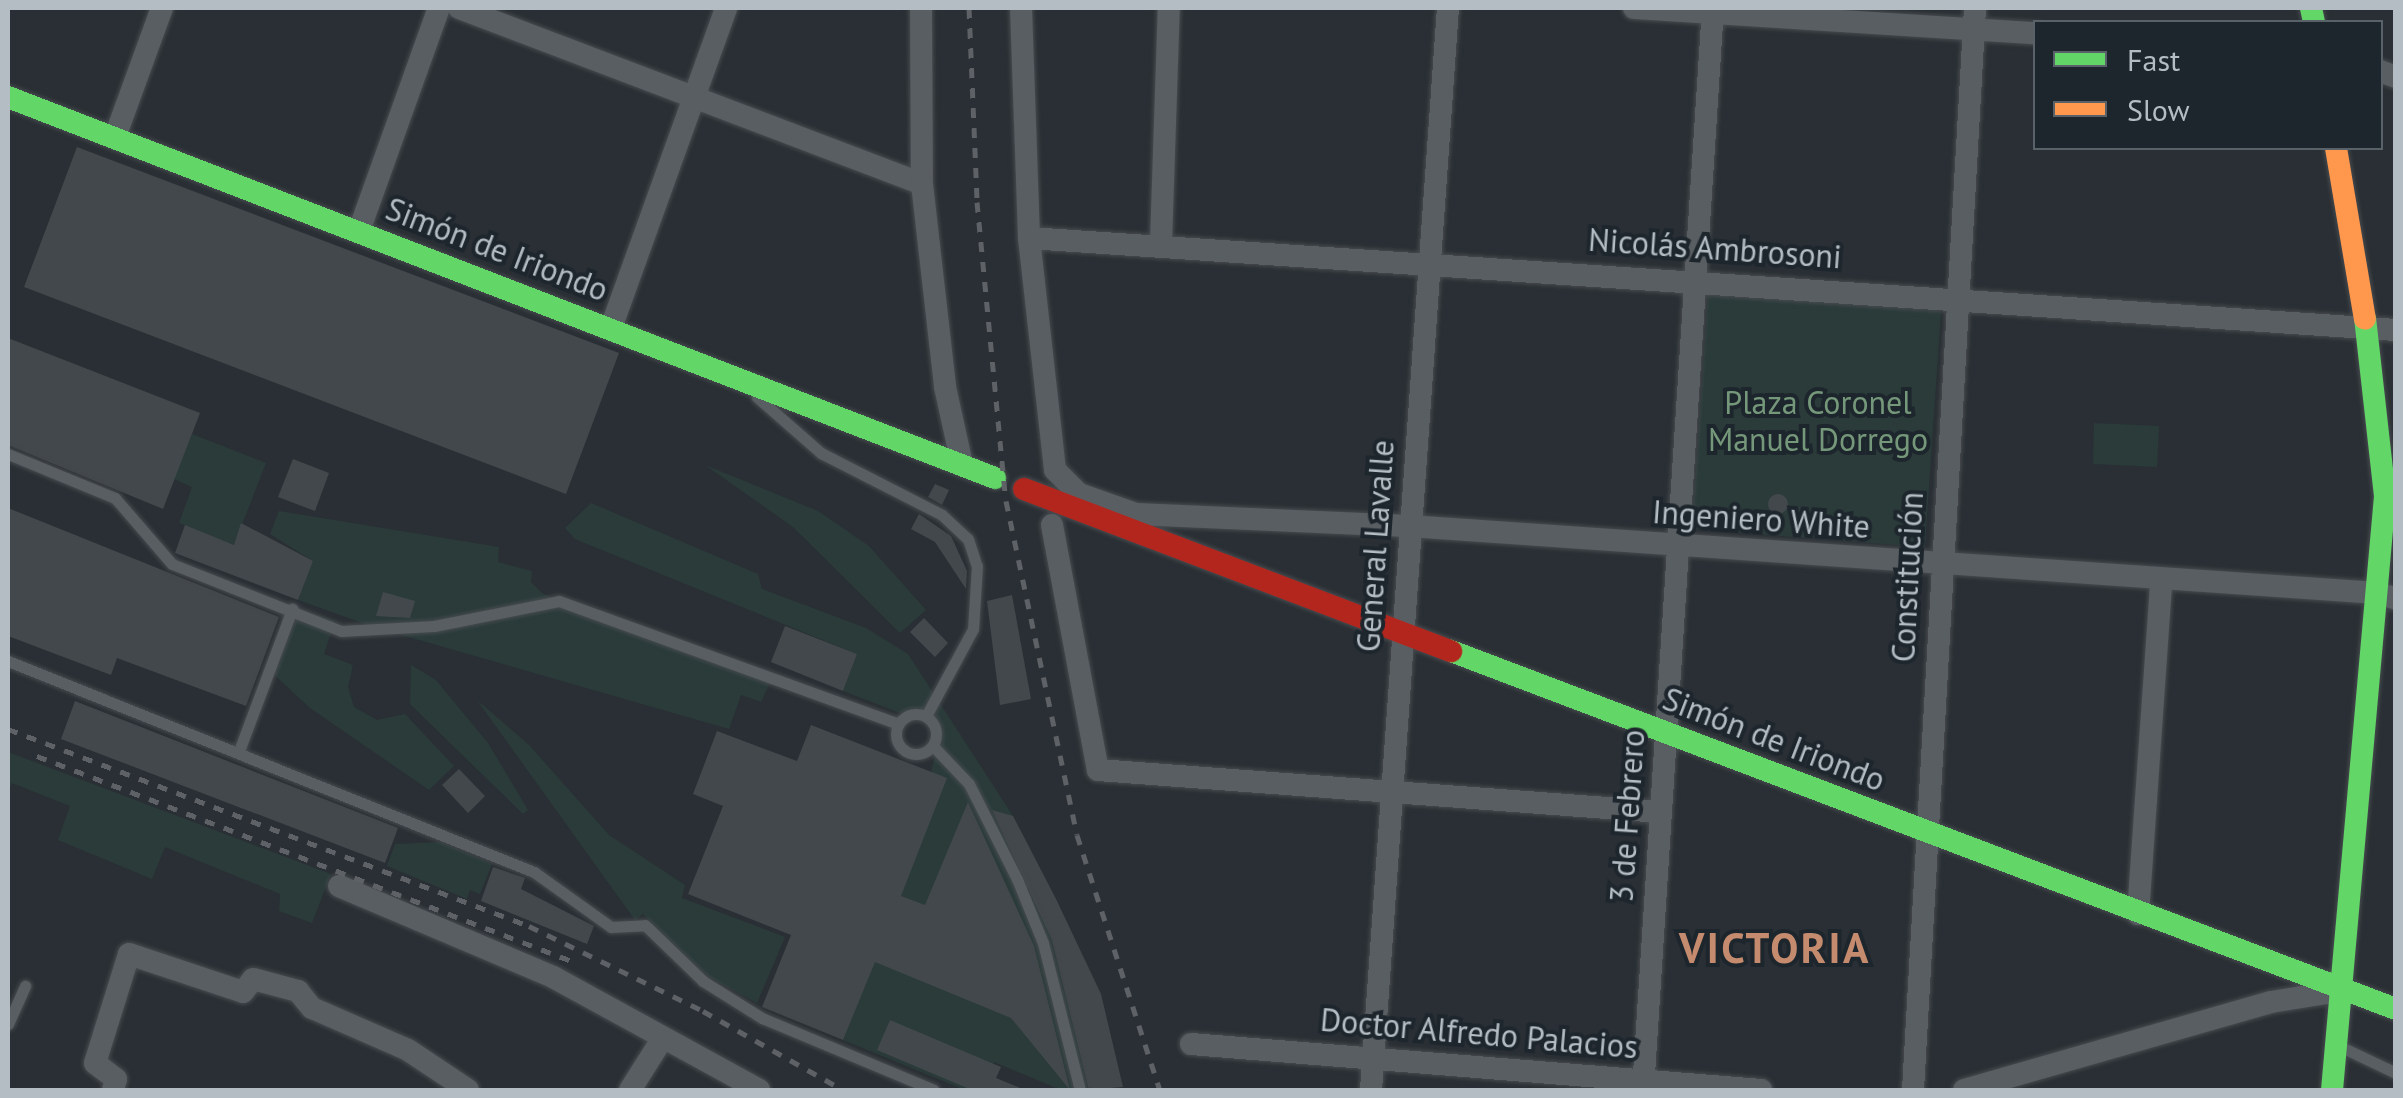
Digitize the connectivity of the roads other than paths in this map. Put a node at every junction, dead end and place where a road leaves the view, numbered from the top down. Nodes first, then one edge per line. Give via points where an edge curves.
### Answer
1 (162, 8) edge
2 (439, 8) edge
3 (459, 8) edge
4 (726, 8) edge
5 (921, 8) edge
6 (1021, 8) edge
7 (1169, 8) edge
8 (1448, 8) edge
9 (1634, 8) edge
10 (1713, 10) edge
11 (1974, 18) edge
12 (2033, 31) edge
13 (8, 97) edge
14 (692, 98) junction
15 (114, 137) junction
16 (2336, 150) edge
17 (922, 184) junction
18 (359, 231) junction
19 (1029, 238) junction
20 (1161, 243) junction
21 (1429, 262) junction
22 (1694, 279) junction
23 (1955, 298) junction
24 (2366, 326) junction
25 (611, 328) junction
26 (2396, 330) edge
27 (736, 376) junction
28 (8, 454) edge
29 (962, 464) junction
30 (995, 478) dead end
31 (1024, 489) dead end
32 (1133, 521) junction
33 (1052, 525) dead end
34 (1409, 526) junction
35 (1676, 545) junction
36 (1939, 564) junction
37 (2162, 582) junction
38 (2386, 596) edge
39 (292, 610) junction
40 (1400, 632) junction
41 (8, 661) edge
42 (926, 716) junction
43 (898, 724) junction
44 (1665, 732) junction
45 (933, 746) junction
46 (239, 751) junction
47 (1388, 789) junction
48 (1660, 812) junction
49 (1928, 832) junction
50 (339, 886) dead end
51 (2138, 914) junction
52 (25, 986) dead end
53 (2344, 990) junction
54 (2396, 1009) edge
55 (8, 1024) edge
56 (661, 1041) junction
57 (1191, 1044) dead end
58 (2338, 1045) junction
59 (1372, 1057) junction
60 (2396, 1073) edge
61 (1643, 1085) edge
62 (113, 1090) edge
63 (468, 1090) edge
64 (630, 1090) edge
65 (759, 1090) edge
66 (934, 1090) edge
67 (1080, 1090) edge
68 (1371, 1090) edge
69 (1761, 1090) edge
70 (1913, 1090) edge
71 (1964, 1090) edge
72 (2332, 1090) edge

1 - 15 street
2 - 18 street
3 - 14 street
4 - 14 street
5 - 17 street
6 - 19 street
7 - 20 street
8 - 21 street, General Lavalle
9 - 10 street
10 - 11 street
10 - 22 street, 3 de Febrero
11 - 12 street
11 - 23 street, Constitución
13 - 15 street, Simón de Iriondo
14 - 17 street
14 - 25 street
15 - 18 street, Simón de Iriondo
16 - 24 street
17 - 29 street via 944,387
18 - 25 street, Simón de Iriondo
19 - 20 street, Nicolás Ambrosoni
19 - 32 street, Simón de Iriondo via 1055,470 1079,494
20 - 21 street, Nicolás Ambrosoni
21 - 22 street, Nicolás Ambrosoni
21 - 34 street, General Lavalle
22 - 23 street, Nicolás Ambrosoni
22 - 35 street, 3 de Febrero
23 - 24 street, Nicolás Ambrosoni
23 - 36 street, Constitución
24 - 26 street, Nicolás Ambrosoni
24 - 38 street via 2384,477
25 - 27 street, Simón de Iriondo
27 - 29 street, Simón de Iriondo
27 - 42 lane via 821,453 942,514 968,540 977,566 973,629
28 - 39 lane via 115,498 172,564
29 - 30 street, Simón de Iriondo
31 - 32 street
32 - 34 street, Ingeniero White
32 - 40 street, Simón de Iriondo
33 - 47 street via 1098,770
34 - 35 street, Ingeniero White
34 - 40 street, General Lavalle
35 - 36 street, Ingeniero White
35 - 44 street, 3 de Febrero
36 - 37 street, Ingeniero White
36 - 49 street, Constitución
37 - 38 street, Ingeniero White
37 - 51 street
38 - 53 street
39 - 43 lane via 357,633 559,602
39 - 46 lane
40 - 44 street, Simón de Iriondo
40 - 47 street, General Lavalle
41 - 46 lane
42 - 43 lane via 907,715
42 - 45 lane via 935,726
43 - 45 lane via 896,737 908,753
44 - 48 street, 3 de Febrero
44 - 49 street, Simón de Iriondo
45 - 67 lane via 969,784 1018,878 1042,942
46 - 66 lane via 534,872 611,927 645,925 732,1002
47 - 48 street
47 - 59 street, General Lavalle
48 - 61 street, 3 de Febrero
49 - 51 street, Simón de Iriondo
49 - 70 street, Constitución
50 - 56 street via 553,978
51 - 53 street, Simón de Iriondo
52 - 55 lane
53 - 54 street, Simón de Iriondo
53 - 58 street
53 - 71 street via 2271,1002
56 - 64 street
56 - 65 street
57 - 59 street, Doctor Alfredo Palacios
58 - 60 lane
58 - 72 street
59 - 61 street, Doctor Alfredo Palacios
59 - 68 street, General Lavalle
61 - 69 street, Doctor Alfredo Palacios
62 - 63 street via 116,1079 95,1063 129,954 243,992 253,979 298,991 312,1008 408,1050

